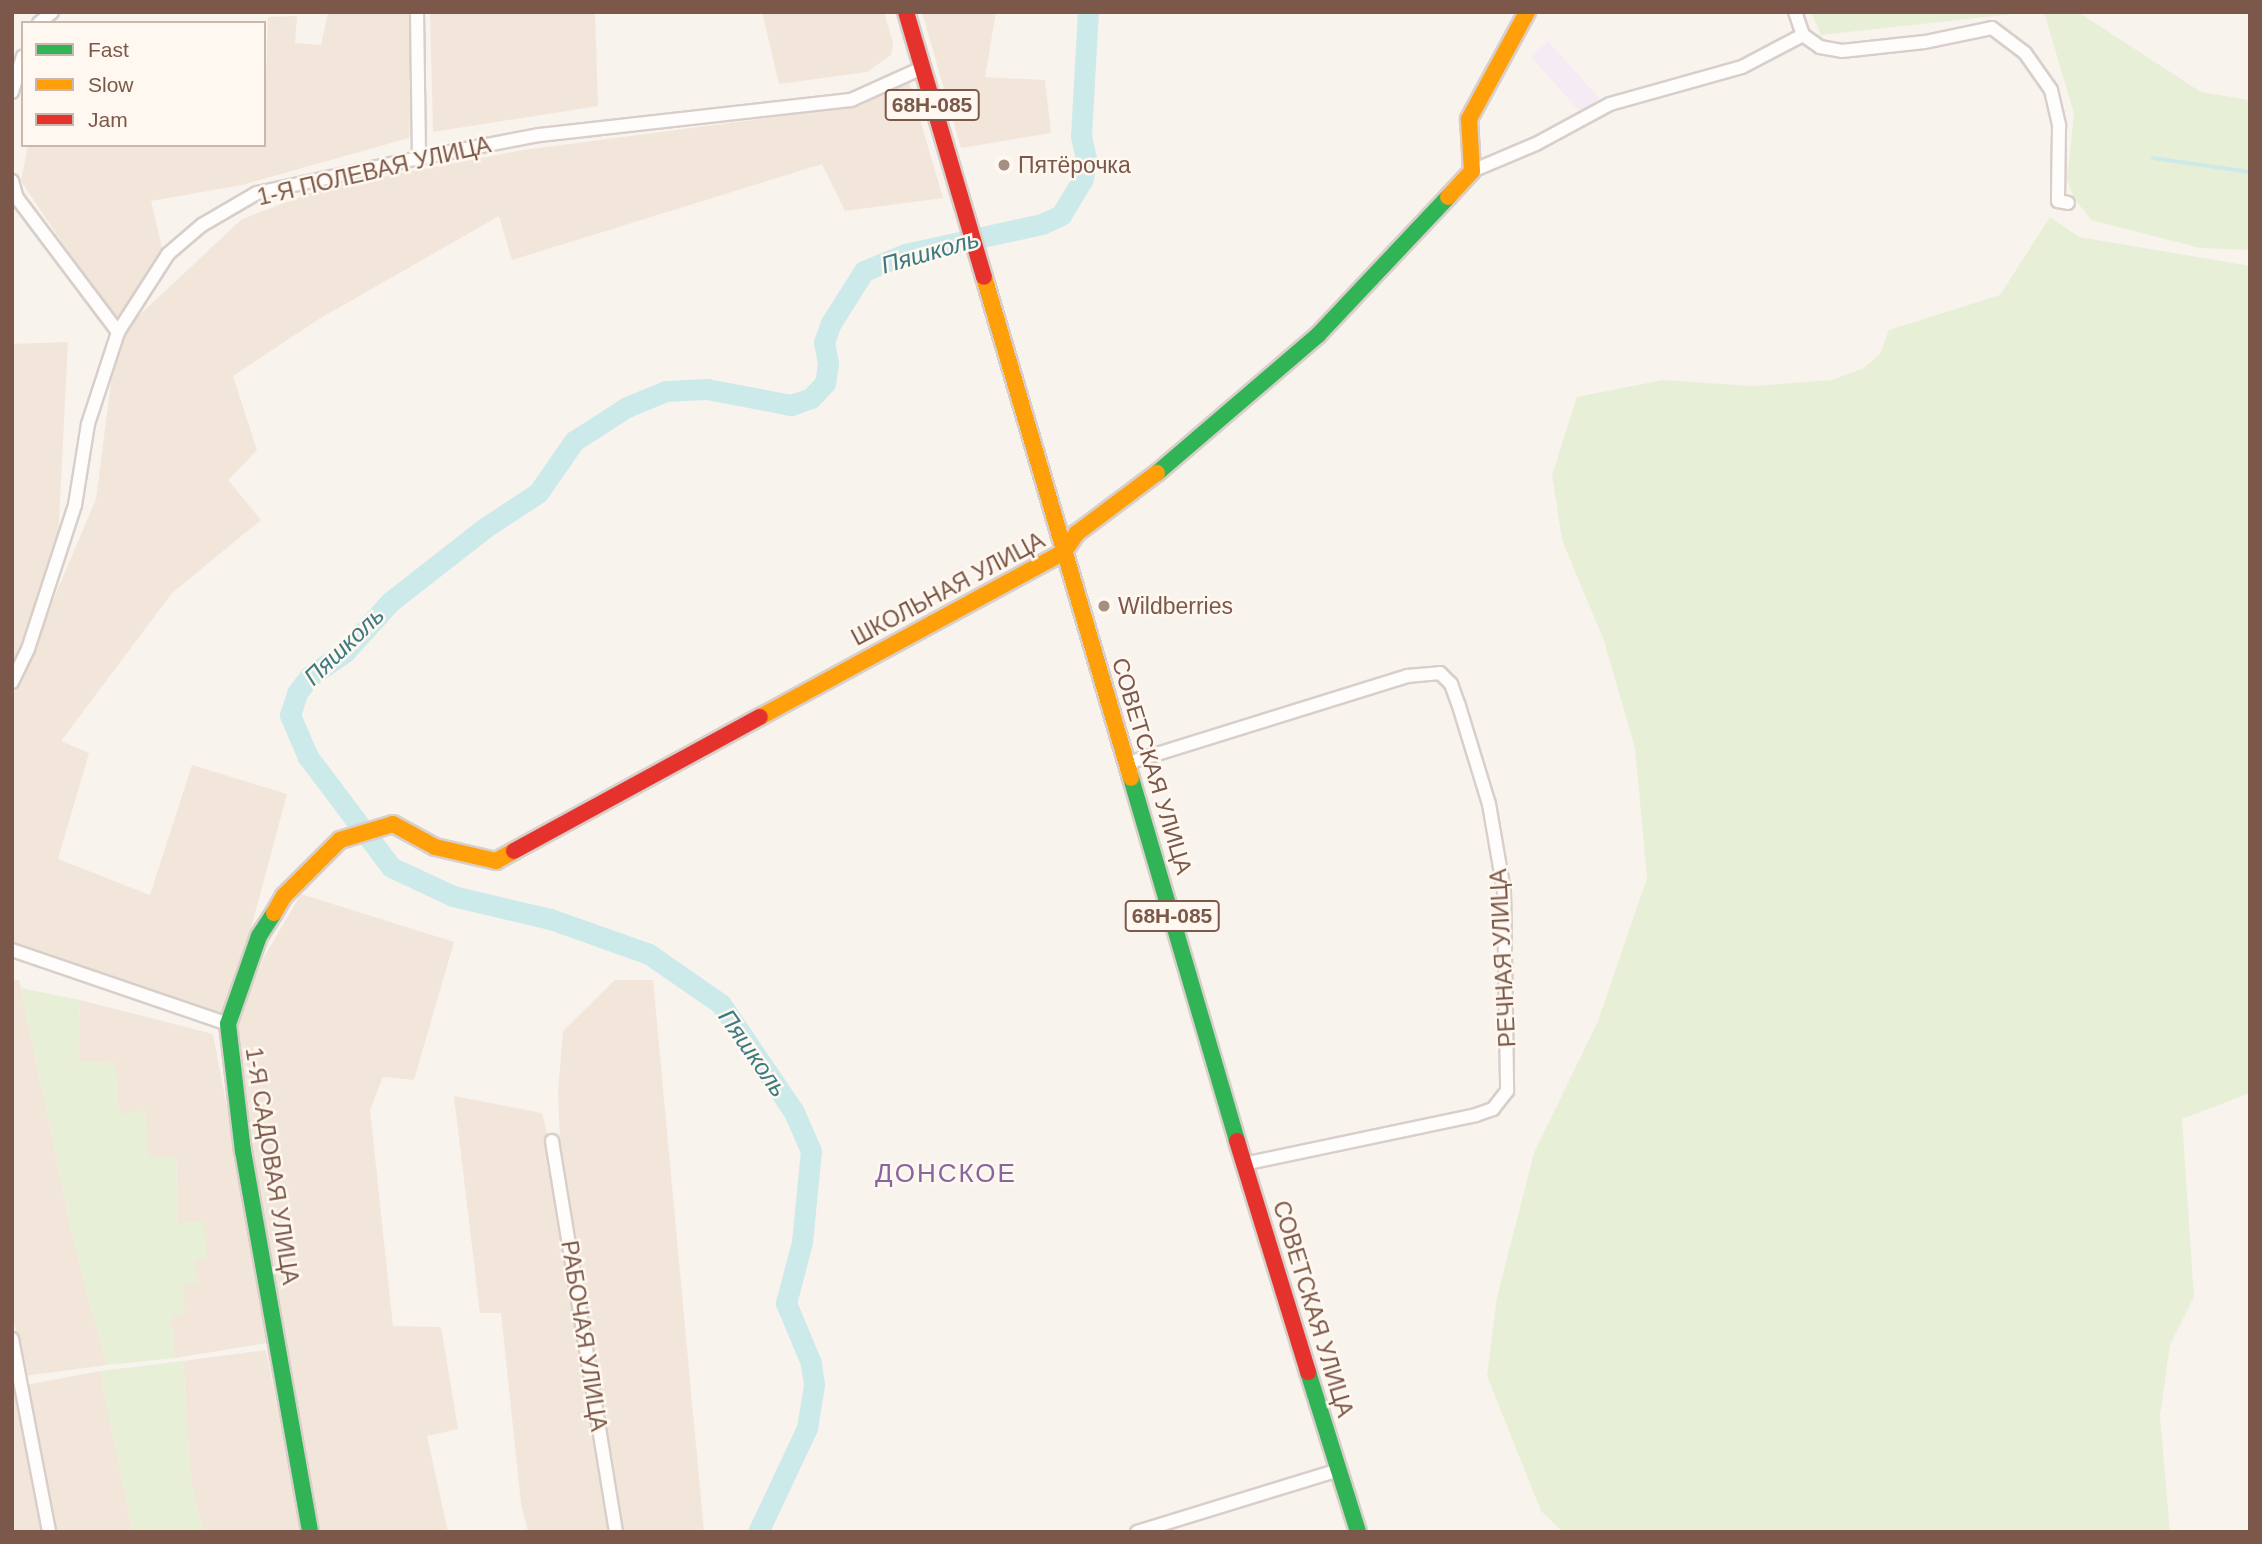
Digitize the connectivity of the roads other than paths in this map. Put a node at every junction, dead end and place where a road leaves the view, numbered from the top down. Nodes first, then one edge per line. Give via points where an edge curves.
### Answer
1 (417, 12) edge
2 (906, 12) edge
3 (1527, 12) edge
4 (1795, 12) edge
5 (1803, 35) junction
6 (21, 63) edge
7 (922, 68) junction
8 (12, 92) edge
9 (419, 158) junction
10 (1472, 171) junction
11 (12, 181) edge
12 (2068, 203) dead end
13 (118, 332) junction
14 (1064, 552) junction
15 (12, 682) edge
16 (1128, 763) junction
17 (340, 840) joint
18 (12, 950) edge
19 (228, 1024) junction
20 (552, 1141) dead end
21 (1244, 1164) junction
22 (12, 1339) edge
23 (1339, 1470) junction
24 (49, 1532) edge
25 (310, 1532) edge
26 (616, 1532) edge
27 (1137, 1532) edge
28 (1358, 1532) edge

1 - 9 street
2 - 7 street, СОВЕТСКАЯ УЛИЦА / 68Н-085
3 - 10 street via 1469,119
4 - 5 street
5 - 10 street, ШКОЛЬНАЯ УЛИЦА via 1742,67 1610,104 1536,144
5 - 12 street via 1820,47 1842,51 1925,42 1992,28 2025,53 2051,90 2059,126 2058,201
6 - 8 street
7 - 9 street, 1-Я ПОЛЕВАЯ УЛИЦА via 851,100 539,135
7 - 14 street, СОВЕТСКАЯ УЛИЦА / 68Н-085
9 - 13 street, 1-Я ПОЛЕВАЯ УЛИЦА via 257,194 202,225 168,254
10 - 14 street, ШКОЛЬНАЯ УЛИЦА via 1318,335 1181,456 1077,533
11 - 13 street via 17,198
13 - 15 street, 1-Я ПОЛЕВАЯ УЛИЦА via 88,424 75,505 28,649
14 - 16 street, СОВЕТСКАЯ УЛИЦА / 68Н-085
14 - 17 street, ШКОЛЬНАЯ УЛИЦА via 496,861 435,848 393,824
16 - 21 street, СОВЕТСКАЯ УЛИЦА / 68Н-085
16 - 21 street, РЕЧНАЯ УЛИЦА via 1407,676 1440,673 1451,684 1460,706 1489,804 1504,891 1507,1091 1493,1109 1476,1115
17 - 19 street, 1-Я САДОВАЯ УЛИЦА via 284,896 259,936
18 - 19 street
19 - 25 street, 1-Я САДОВАЯ УЛИЦА via 243,1151
20 - 26 street, РАБОЧАЯ УЛИЦА
21 - 23 street, СОВЕТСКАЯ УЛИЦА / 68Н-085
22 - 24 street
23 - 27 street
23 - 28 street, СОВЕТСКАЯ УЛИЦА / 68Н-085

